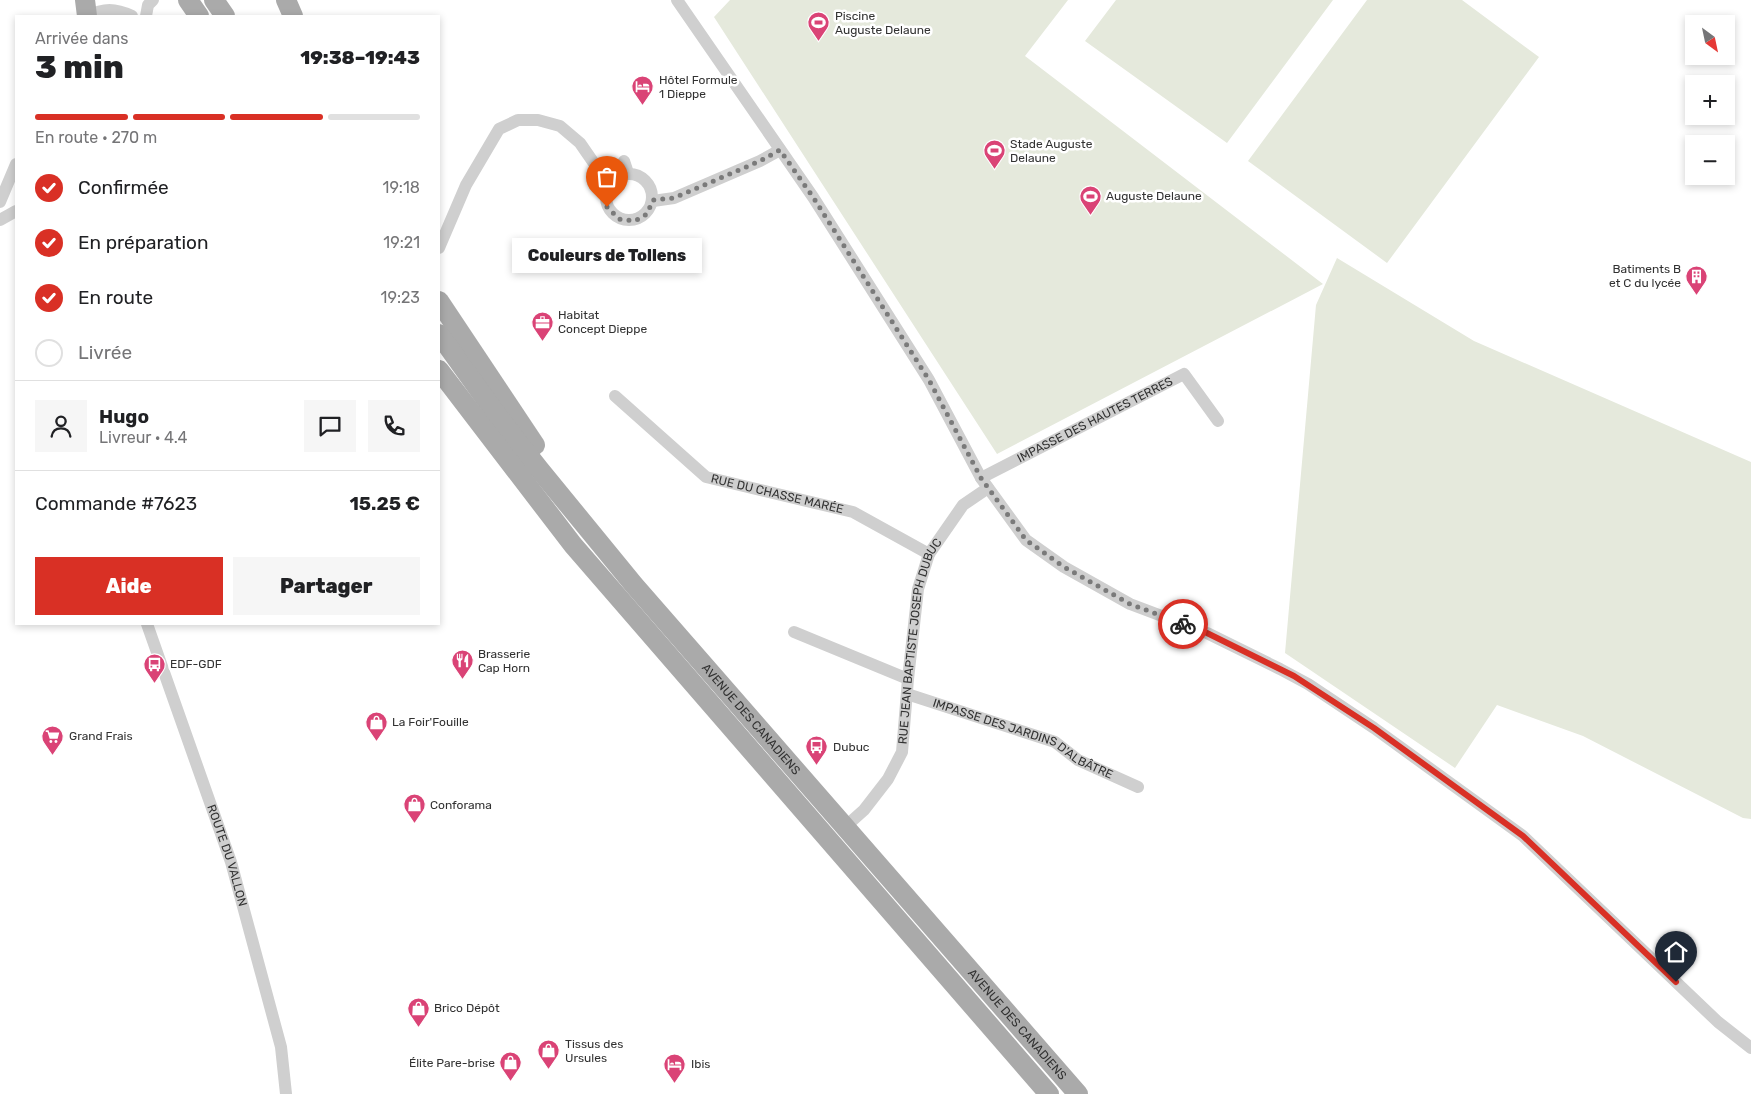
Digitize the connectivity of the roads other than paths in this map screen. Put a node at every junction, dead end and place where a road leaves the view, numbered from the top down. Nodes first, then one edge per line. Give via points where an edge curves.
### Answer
1 (112, 0) edge
2 (153, 0) edge
3 (188, 0) edge
4 (214, 0) edge
5 (286, 0) edge
6 (677, 0) edge
7 (90, 11) edge
8 (129, 15) edge
9 (146, 15) edge
10 (198, 15) edge
11 (224, 15) edge
12 (293, 15) edge
13 (780, 150) junction
14 (15, 166) edge
15 (609, 185) junction
16 (653, 200) junction
17 (0, 202) edge
18 (15, 212) edge
19 (0, 220) edge
20 (440, 246) edge
21 (440, 302) edge
22 (440, 335) edge
23 (440, 371) edge
24 (615, 396) dead end
25 (1218, 421) dead end
26 (539, 469) junction
27 (984, 483) junction
28 (929, 554) junction
29 (146, 625) edge
30 (794, 632) dead end
31 (908, 680) junction
32 (907, 694) junction
33 (1138, 787) dead end
34 (846, 826) junction
35 (1751, 1048) edge
36 (286, 1094) edge
37 (1049, 1094) edge
38 (1078, 1094) edge

1 - 7 street
2 - 9 street
3 - 10 main road
4 - 11 main road
5 - 12 main road
6 - 13 street
7 - 8 street via 109,9
13 - 16 street via 674,198
13 - 27 street via 929,380
14 - 17 street
15 - 16 street via 626,167 650,185
15 - 16 street via 605,198 607,207 619,219 635,221 647,214
15 - 20 street via 580,143 560,126 538,120 518,120 499,129 466,185
18 - 19 street
21 - 26 main road via 535,444
22 - 26 main road, AVENUE DES CANADIENS
23 - 37 main road, AVENUE DES CANADIENS via 573,545
24 - 28 street, RUE DU CHASSE MARÉE via 706,477 853,512
25 - 27 street, IMPASSE DES HAUTES TERRES via 1184,374
26 - 34 main road, AVENUE DES CANADIENS via 634,585
27 - 28 street, RUE JEAN BAPTISTE JOSEPH DUBUC via 963,505
27 - 35 street via 1026,540 1064,567 1130,604 1207,633 1308,684 1523,836 1718,1022
28 - 31 street, RUE JEAN BAPTISTE JOSEPH DUBUC via 918,589
29 - 36 street, ROUTE DU VALLON via 231,862 281,1047
30 - 31 street
31 - 32 street, RUE JEAN BAPTISTE JOSEPH DUBUC
32 - 33 street, IMPASSE DES JARDINS D'ALBÂTRE via 1055,742 1078,760
32 - 34 street, RUE JEAN BAPTISTE JOSEPH DUBUC via 902,752 888,779 864,810
34 - 38 main road, AVENUE DES CANADIENS

